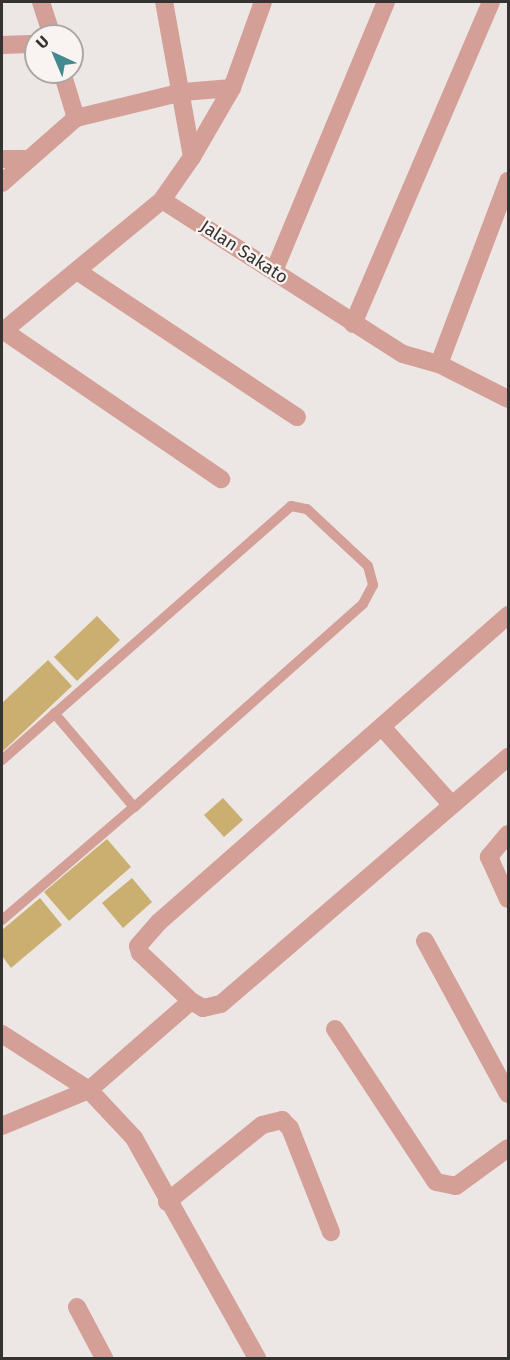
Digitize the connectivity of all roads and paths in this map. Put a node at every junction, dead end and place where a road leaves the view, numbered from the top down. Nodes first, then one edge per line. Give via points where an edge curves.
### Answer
1 (41, 2) edge
2 (164, 2) edge
3 (263, 2) edge
4 (386, 2) edge
5 (491, 2) edge
6 (48, 24) edge
7 (24, 44) edge
8 (2, 45) edge
9 (66, 84) edge
10 (232, 88) junction
11 (183, 92) junction
12 (76, 118) junction
13 (192, 157) junction
14 (2, 159) edge
15 (29, 159) junction
16 (508, 181) edge
17 (2, 183) edge
18 (162, 200) junction
19 (76, 271) junction
20 (274, 271) junction
21 (353, 324) junction
22 (3, 331) edge
23 (439, 364) junction
24 (508, 399) edge
25 (297, 417) dead end
26 (221, 479) dead end
27 (508, 615) edge
28 (54, 713) junction
29 (382, 727) junction
30 (508, 756) edge
31 (2, 760) edge
32 (452, 806) junction
33 (134, 807) junction
34 (508, 834) edge
35 (508, 899) edge
36 (2, 920) edge
37 (425, 941) dead end
38 (191, 1001) junction
39 (335, 1029) dead end
40 (2, 1034) edge
41 (504, 1073) edge
42 (90, 1090) junction
43 (508, 1094) edge
44 (2, 1126) edge
45 (508, 1148) edge
46 (167, 1202) junction
47 (330, 1232) dead end
48 (77, 1307) dead end
49 (104, 1359) edge
50 (257, 1359) edge

1 - 6 street
2 - 11 street
3 - 10 street
4 - 20 street
5 - 21 street
7 - 8 street
9 - 12 street
10 - 11 street
10 - 13 street
11 - 12 street
11 - 13 street
12 - 15 street
13 - 18 street
14 - 15 street
15 - 17 street
16 - 23 street
18 - 19 street
18 - 20 street, Jalan Sakato
19 - 22 street
19 - 25 street
20 - 21 street, Jalan Sakato
21 - 23 street, Jalan Sakato via 402,354
22 - 26 street
23 - 24 street, Jalan Sakato
27 - 29 street
28 - 31 lane
28 - 33 lane
28 - 33 lane via 291,506 307,509 368,566 373,585 363,604
29 - 32 street
29 - 38 street via 159,922 138,946
30 - 32 street
32 - 38 street via 221,1004 203,1008
33 - 36 lane
34 - 35 street via 489,857
37 - 41 street
38 - 42 street
39 - 45 street via 436,1182 456,1186
40 - 42 street
41 - 43 street
42 - 44 street
42 - 46 street via 134,1138
46 - 47 street via 262,1125 282,1120 290,1128
46 - 50 street
48 - 49 street

